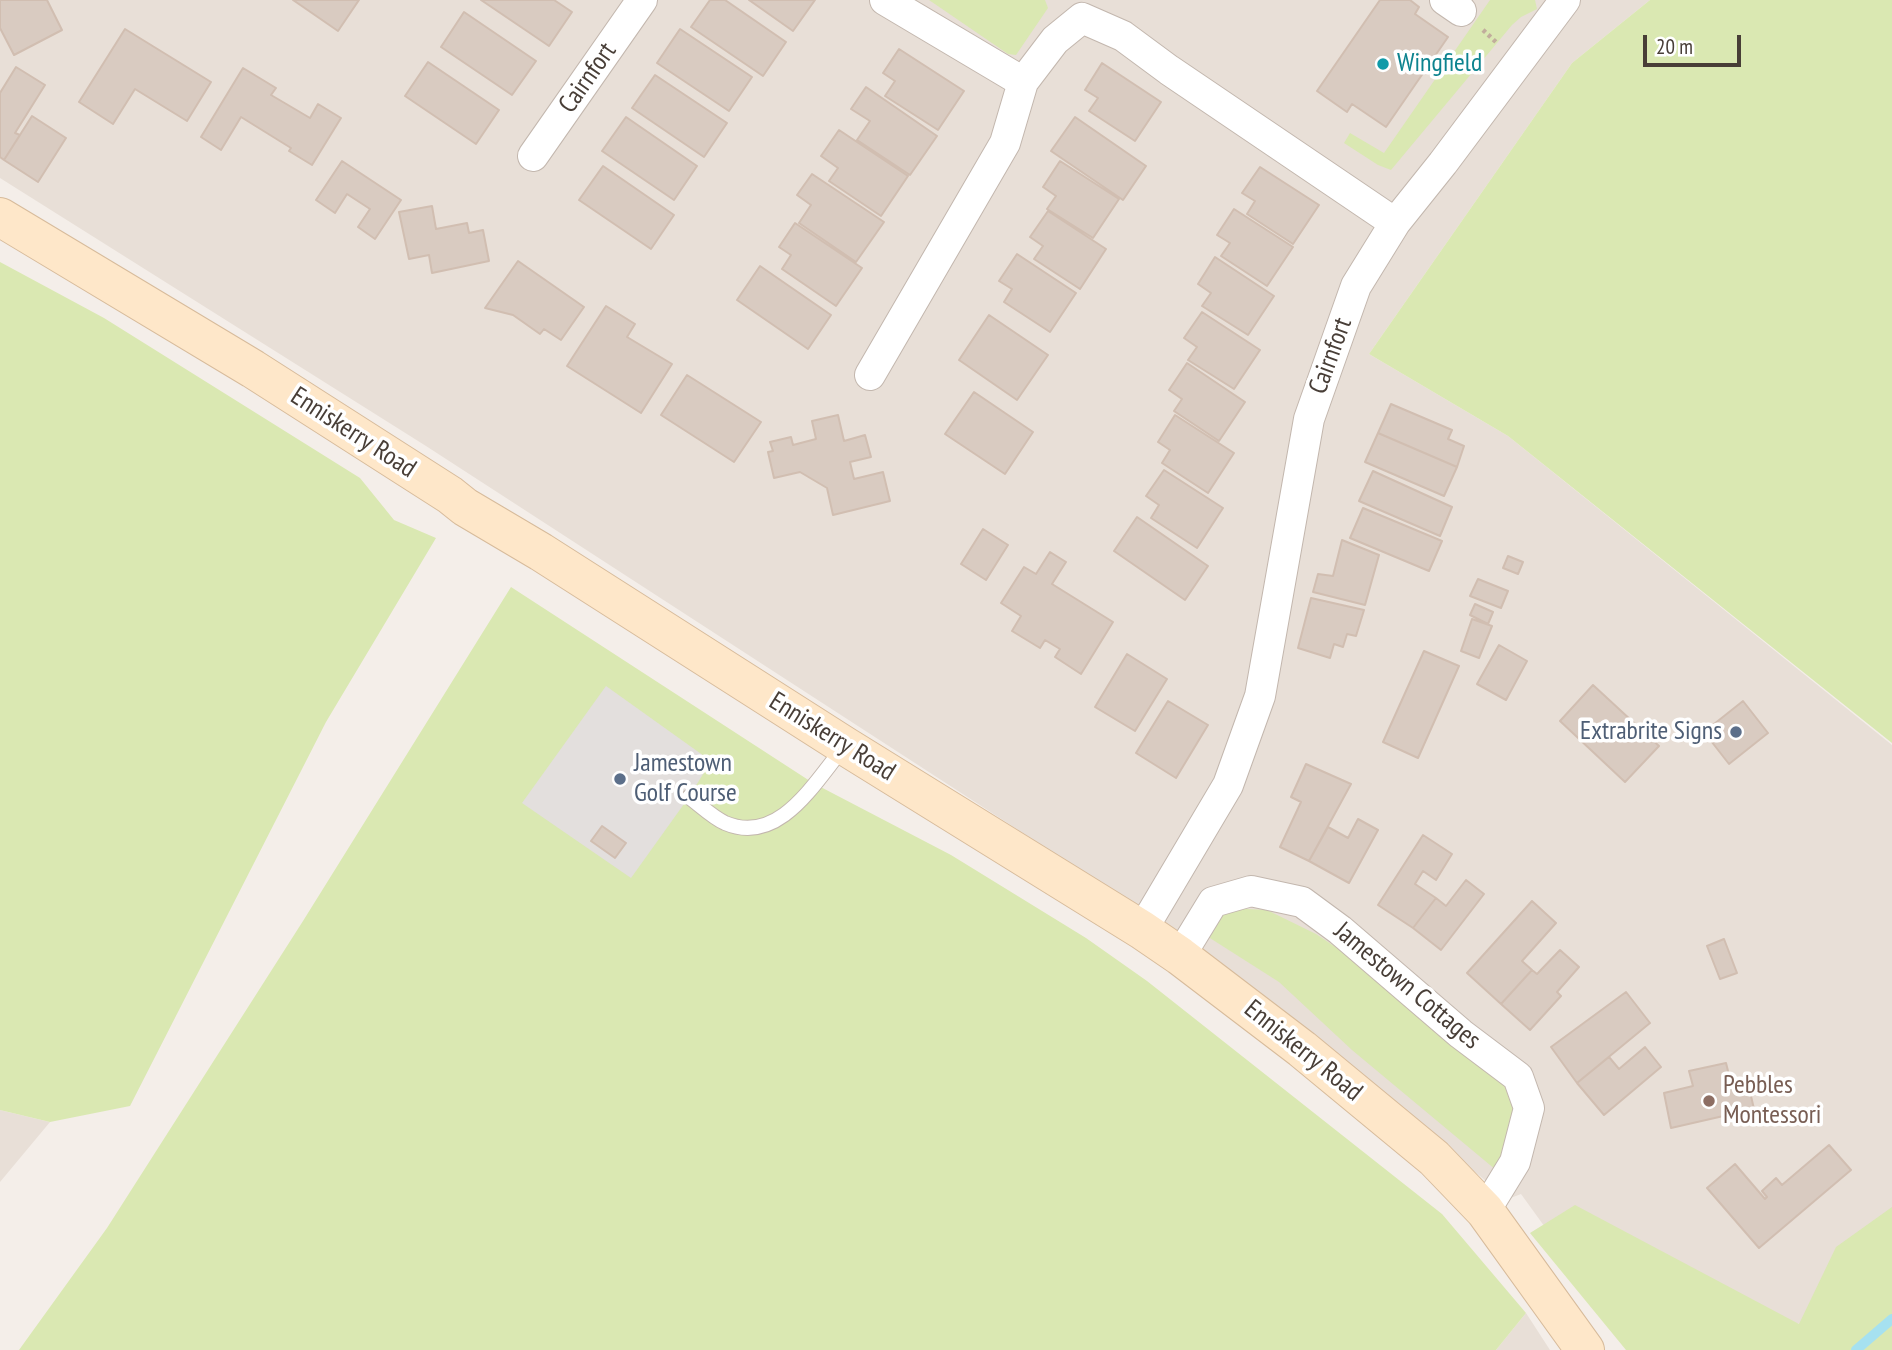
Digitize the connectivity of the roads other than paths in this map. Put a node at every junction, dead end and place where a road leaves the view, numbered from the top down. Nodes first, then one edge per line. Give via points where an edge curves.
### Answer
1 (642, 0) edge
2 (885, 0) edge
3 (1565, 0) edge
4 (1078, 9) edge
5 (1023, 82) junction
6 (533, 156) dead end
7 (0, 217) edge
8 (1395, 223) junction
9 (870, 375) dead end
10 (845, 746) junction
11 (689, 797) dead end
12 (1142, 930) junction
13 (1180, 956) junction
14 (1485, 1211) junction
15 (1585, 1350) edge

1 - 6 street, Cairnfort
2 - 5 street
3 - 8 street
4 - 5 street
4 - 8 street
5 - 9 street via 1005,143
7 - 10 main road, Enniskerry Road via 253,369
8 - 12 street, Cairnfort via 1356,286 1309,419 1259,696 1228,785
10 - 11 lane via 790,811 769,825 743,828 722,822
10 - 12 main road, Enniskerry Road
12 - 13 main road, Enniskerry Road
13 - 14 main road, Enniskerry Road via 1434,1158
13 - 14 street, Jamestown Cottages via 1213,902 1251,891 1302,902 1518,1077 1529,1108 1515,1161
14 - 15 main road, Enniskerry Road

